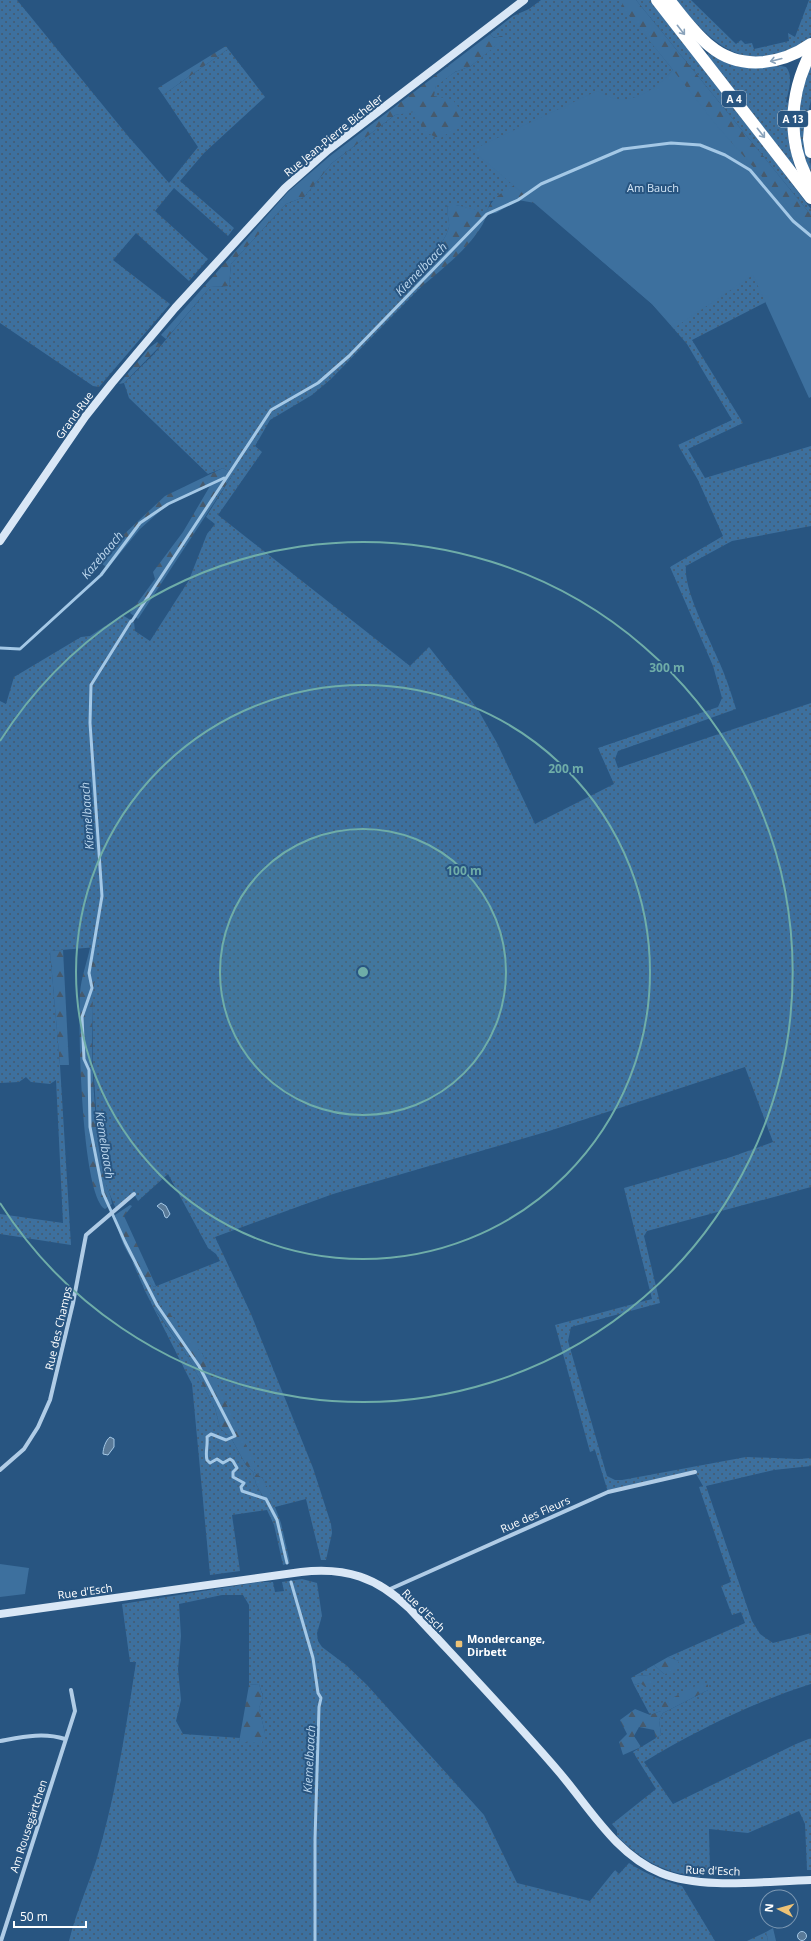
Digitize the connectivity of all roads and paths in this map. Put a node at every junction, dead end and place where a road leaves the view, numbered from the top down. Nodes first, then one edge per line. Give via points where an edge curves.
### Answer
1 (524, 0) edge
2 (657, 0) edge
3 (669, 0) edge
4 (811, 44) edge
5 (811, 52) edge
6 (811, 116) edge
7 (811, 152) edge
8 (811, 185) edge
9 (811, 198) edge
10 (175, 308) joint
11 (0, 541) edge
12 (134, 1194) dead end
13 (0, 1470) edge
14 (695, 1472) dead end
15 (388, 1590) junction
16 (0, 1614) edge
17 (71, 1690) dead end
18 (65, 1739) junction
19 (0, 1741) edge
20 (811, 1880) edge
21 (0, 1941) edge

1 - 10 main road, Rue Jean-Pierre Bicheler via 328,150 285,188
2 -> 9 highway, A 4
4 -> 3 highway via 796,54 775,61 754,63 732,59 711,47 694,31
5 - 8 highway, A 13 via 797,88 793,125 798,157
6 - 7 highway
10 - 11 main road, Grand-Rue via 85,417
12 - 13 street, Rue des Champs via 86,1235 61,1360 44,1414 24,1449
14 - 15 street, Rue des Fleurs via 608,1492
15 - 16 main road, Rue d'Esch via 354,1574 315,1570
15 - 20 main road, Rue d'Esch via 410,1609 559,1772 611,1836 644,1865 679,1879 708,1882
17 - 18 street, Am Rousegärtchen via 74,1711
18 - 19 street via 42,1735
18 - 21 street, Am Rousegärtchen

